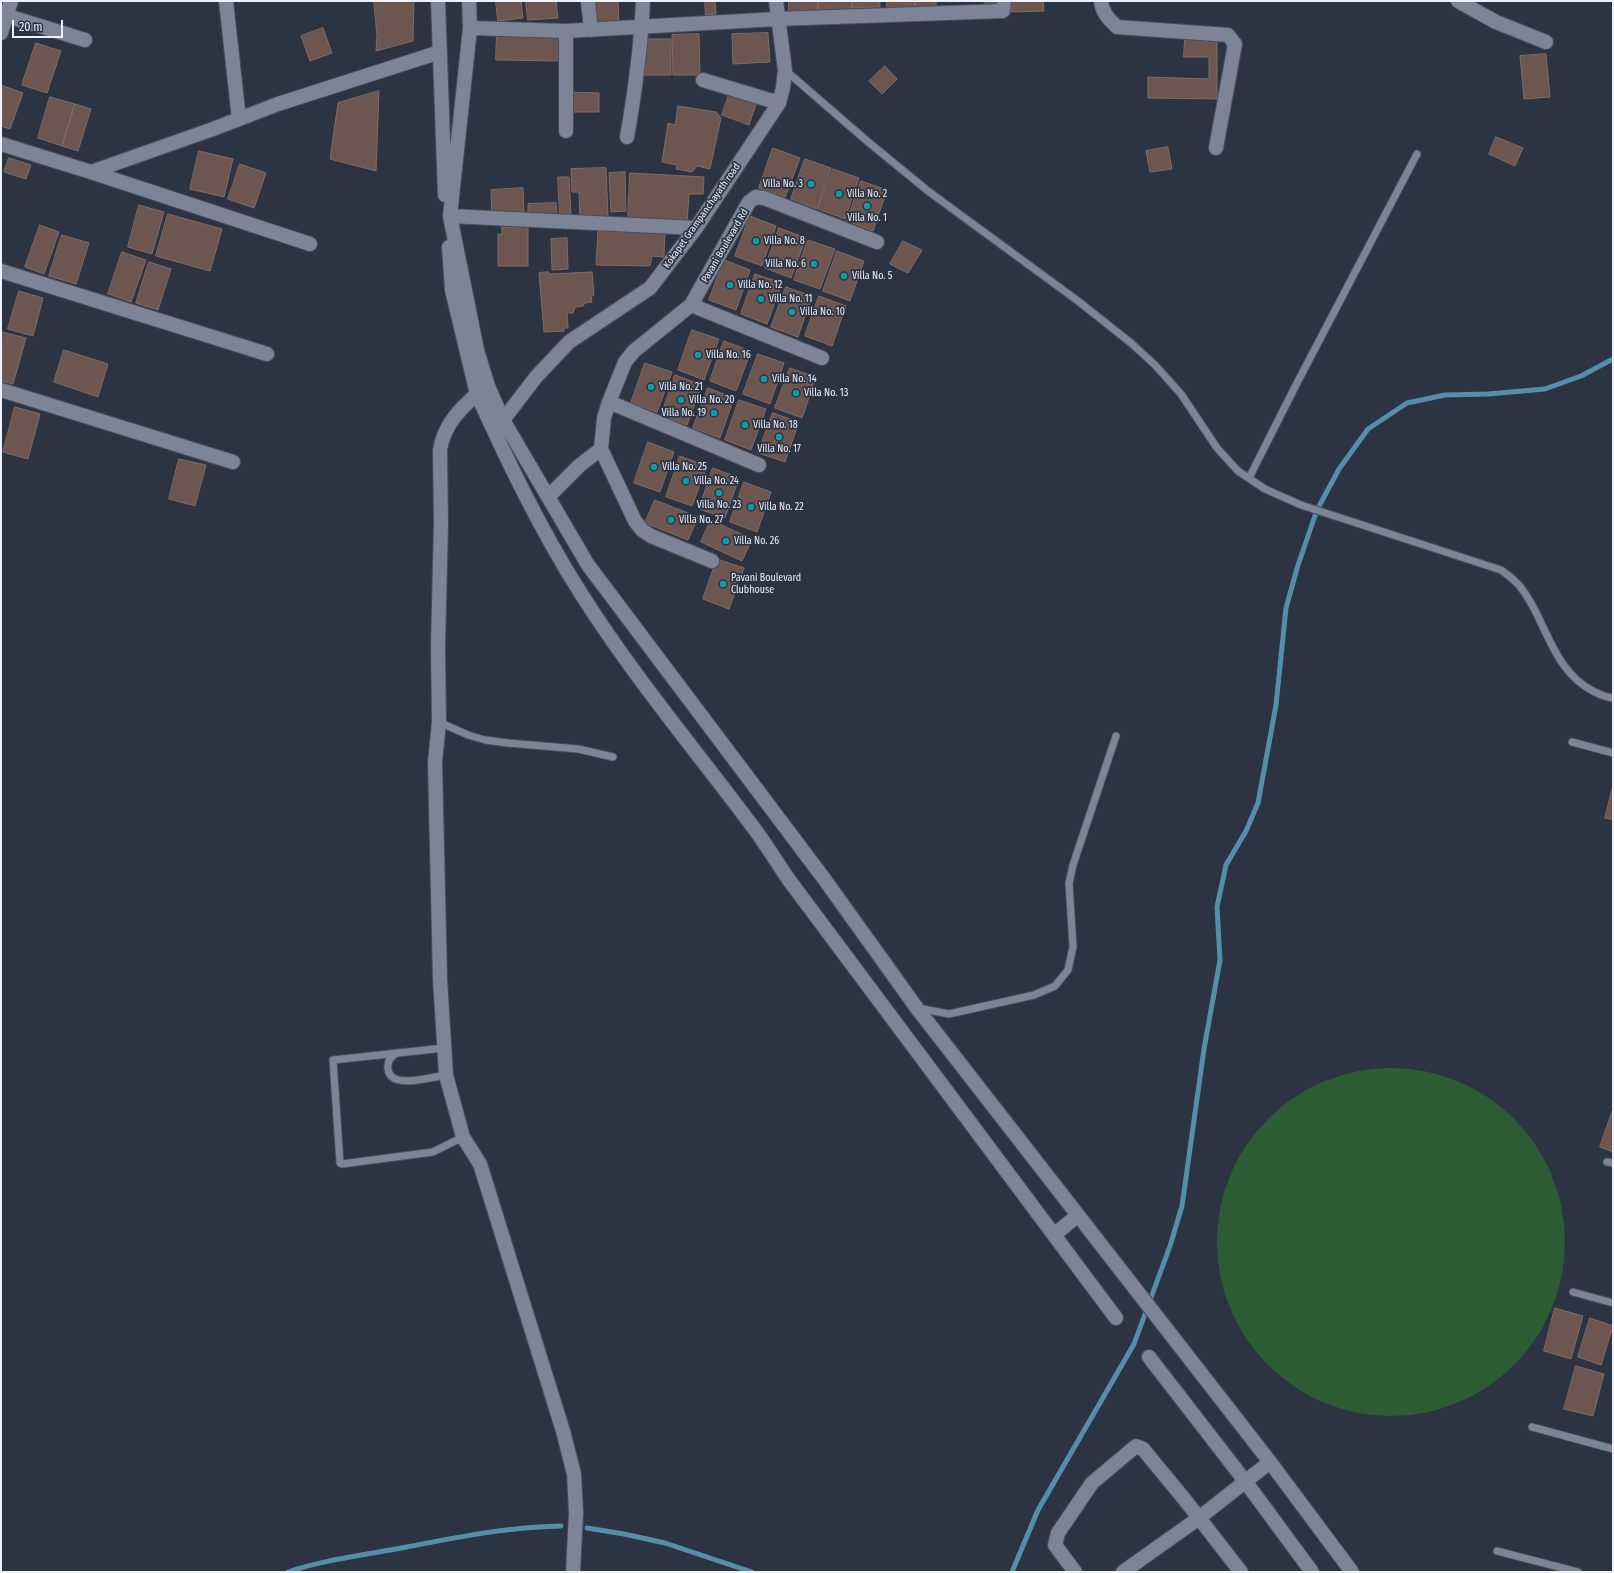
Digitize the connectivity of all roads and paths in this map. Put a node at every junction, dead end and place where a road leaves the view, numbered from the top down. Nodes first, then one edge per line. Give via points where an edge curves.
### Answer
1 (11, 1) edge
2 (226, 1) edge
3 (438, 1) edge
4 (469, 1) edge
5 (588, 1) edge
6 (643, 1) edge
7 (776, 1) edge
8 (1004, 1) edge
9 (1101, 1) edge
10 (1458, 1) edge
11 (4, 14) edge
12 (777, 19) junction
13 (642, 27) junction
14 (470, 28) junction
15 (591, 30) junction
16 (566, 31) junction
17 (1, 33) edge
18 (85, 40) dead end
19 (1546, 42) dead end
20 (440, 52) junction
21 (784, 70) junction
22 (704, 80) dead end
23 (779, 103) junction
24 (239, 119) junction
25 (566, 131) dead end
26 (627, 137) dead end
27 (1, 144) edge
28 (1216, 148) dead end
29 (1417, 154) dead end
30 (91, 172) junction
31 (450, 216) junction
32 (696, 228) junction
33 (877, 242) dead end
34 (310, 244) dead end
35 (1, 271) edge
36 (691, 305) junction
37 (267, 354) dead end
38 (822, 358) dead end
39 (1, 390) edge
40 (477, 394) junction
41 (608, 402) junction
42 (503, 420) junction
43 (601, 449) junction
44 (234, 462) dead end
45 (759, 465) dead end
46 (1249, 478) junction
47 (548, 496) junction
48 (712, 561) dead end
49 (1613, 698) edge
50 (439, 722) junction
51 (1116, 736) dead end
52 (1572, 742) dead end
53 (1613, 753) edge
54 (613, 757) dead end
55 (916, 1007) junction
56 (444, 1048) junction
57 (397, 1053) junction
58 (446, 1076) junction
59 (463, 1137) junction
60 (1078, 1215) junction
61 (1054, 1235) junction
62 (1573, 1292) dead end
63 (1613, 1304) edge
64 (1116, 1318) dead end
65 (1149, 1357) dead end
66 (1532, 1427) dead end
67 (1613, 1449) edge
68 (1270, 1462) junction
69 (1245, 1481) junction
70 (1199, 1518) junction
71 (1497, 1551) dead end
72 (573, 1572) edge
73 (1075, 1572) edge
74 (1123, 1572) edge
75 (1241, 1572) edge
76 (1312, 1572) edge
77 (1352, 1572) edge
78 (1578, 1572) edge

1 - 11 street
2 - 24 street
3 - 20 street
4 - 14 street
5 - 15 street
6 - 13 street
7 - 12 street, Kokapet Grampanchayath road
8 - 12 street via 1003,11
9 - 28 street via 1106,16 1117,27 1228,35 1234,44
10 - 19 street via 1496,22
11 - 17 street
11 - 18 street
12 - 13 street
12 - 21 street, Kokapet Grampanchayath road
13 - 15 street
13 - 26 street
14 - 16 street
14 - 31 street
15 - 16 street
16 - 25 street
20 - 24 street
20 - 40 street via 452,290
21 - 23 street, Kokapet Grampanchayath road
21 - 46 lane via 928,191 1131,343 1181,394 1217,448 1238,471
22 - 23 street
23 - 32 street, Kokapet Grampanchayath road
24 - 30 street
27 - 30 street
29 - 46 lane
30 - 34 street
31 - 32 street
31 - 42 street via 477,350 488,386
32 - 42 street, Kokapet Grampanchayath road via 650,288 569,342 536,377
33 - 36 street, Pavani Boulevard Rd via 756,197 749,202
35 - 37 street
36 - 38 street
36 - 41 street, Pavani Boulevard Rd via 634,351 625,362
39 - 44 street
40 - 50 street via 458,411 446,428 440,450
40 - 61 street via 538,519 580,592 641,679 751,824 789,880
41 - 43 street, Pavani Boulevard Rd
41 - 45 street
42 - 47 street
43 - 47 street
43 - 48 street via 635,521 642,530
46 - 49 lane via 1265,489 1301,505 1501,570 1518,584 1560,661 1580,685 1605,697
47 - 55 street via 588,565 825,880
50 - 54 lane via 485,740 578,749
50 - 56 street via 435,762 437,898
51 - 55 lane via 1069,884 1073,947 1068,970 1055,986 1034,995 949,1014
52 - 53 lane
55 - 60 street
56 - 57 lane
56 - 58 street
57 - 58 lane via 390,1058 388,1069 396,1079 404,1081
57 - 59 lane via 333,1060 340,1163 433,1152
58 - 59 street
59 - 72 street via 480,1164 569,1453 574,1474 576,1513
60 - 61 street
60 - 68 street
61 - 64 street
62 - 63 lane
65 - 69 street
66 - 67 lane
68 - 69 street
68 - 77 street
69 - 70 street
69 - 76 street
70 - 73 street via 1143,1449 1136,1446 1092,1483 1058,1534 1055,1545
70 - 74 street
70 - 75 street
71 - 78 lane

